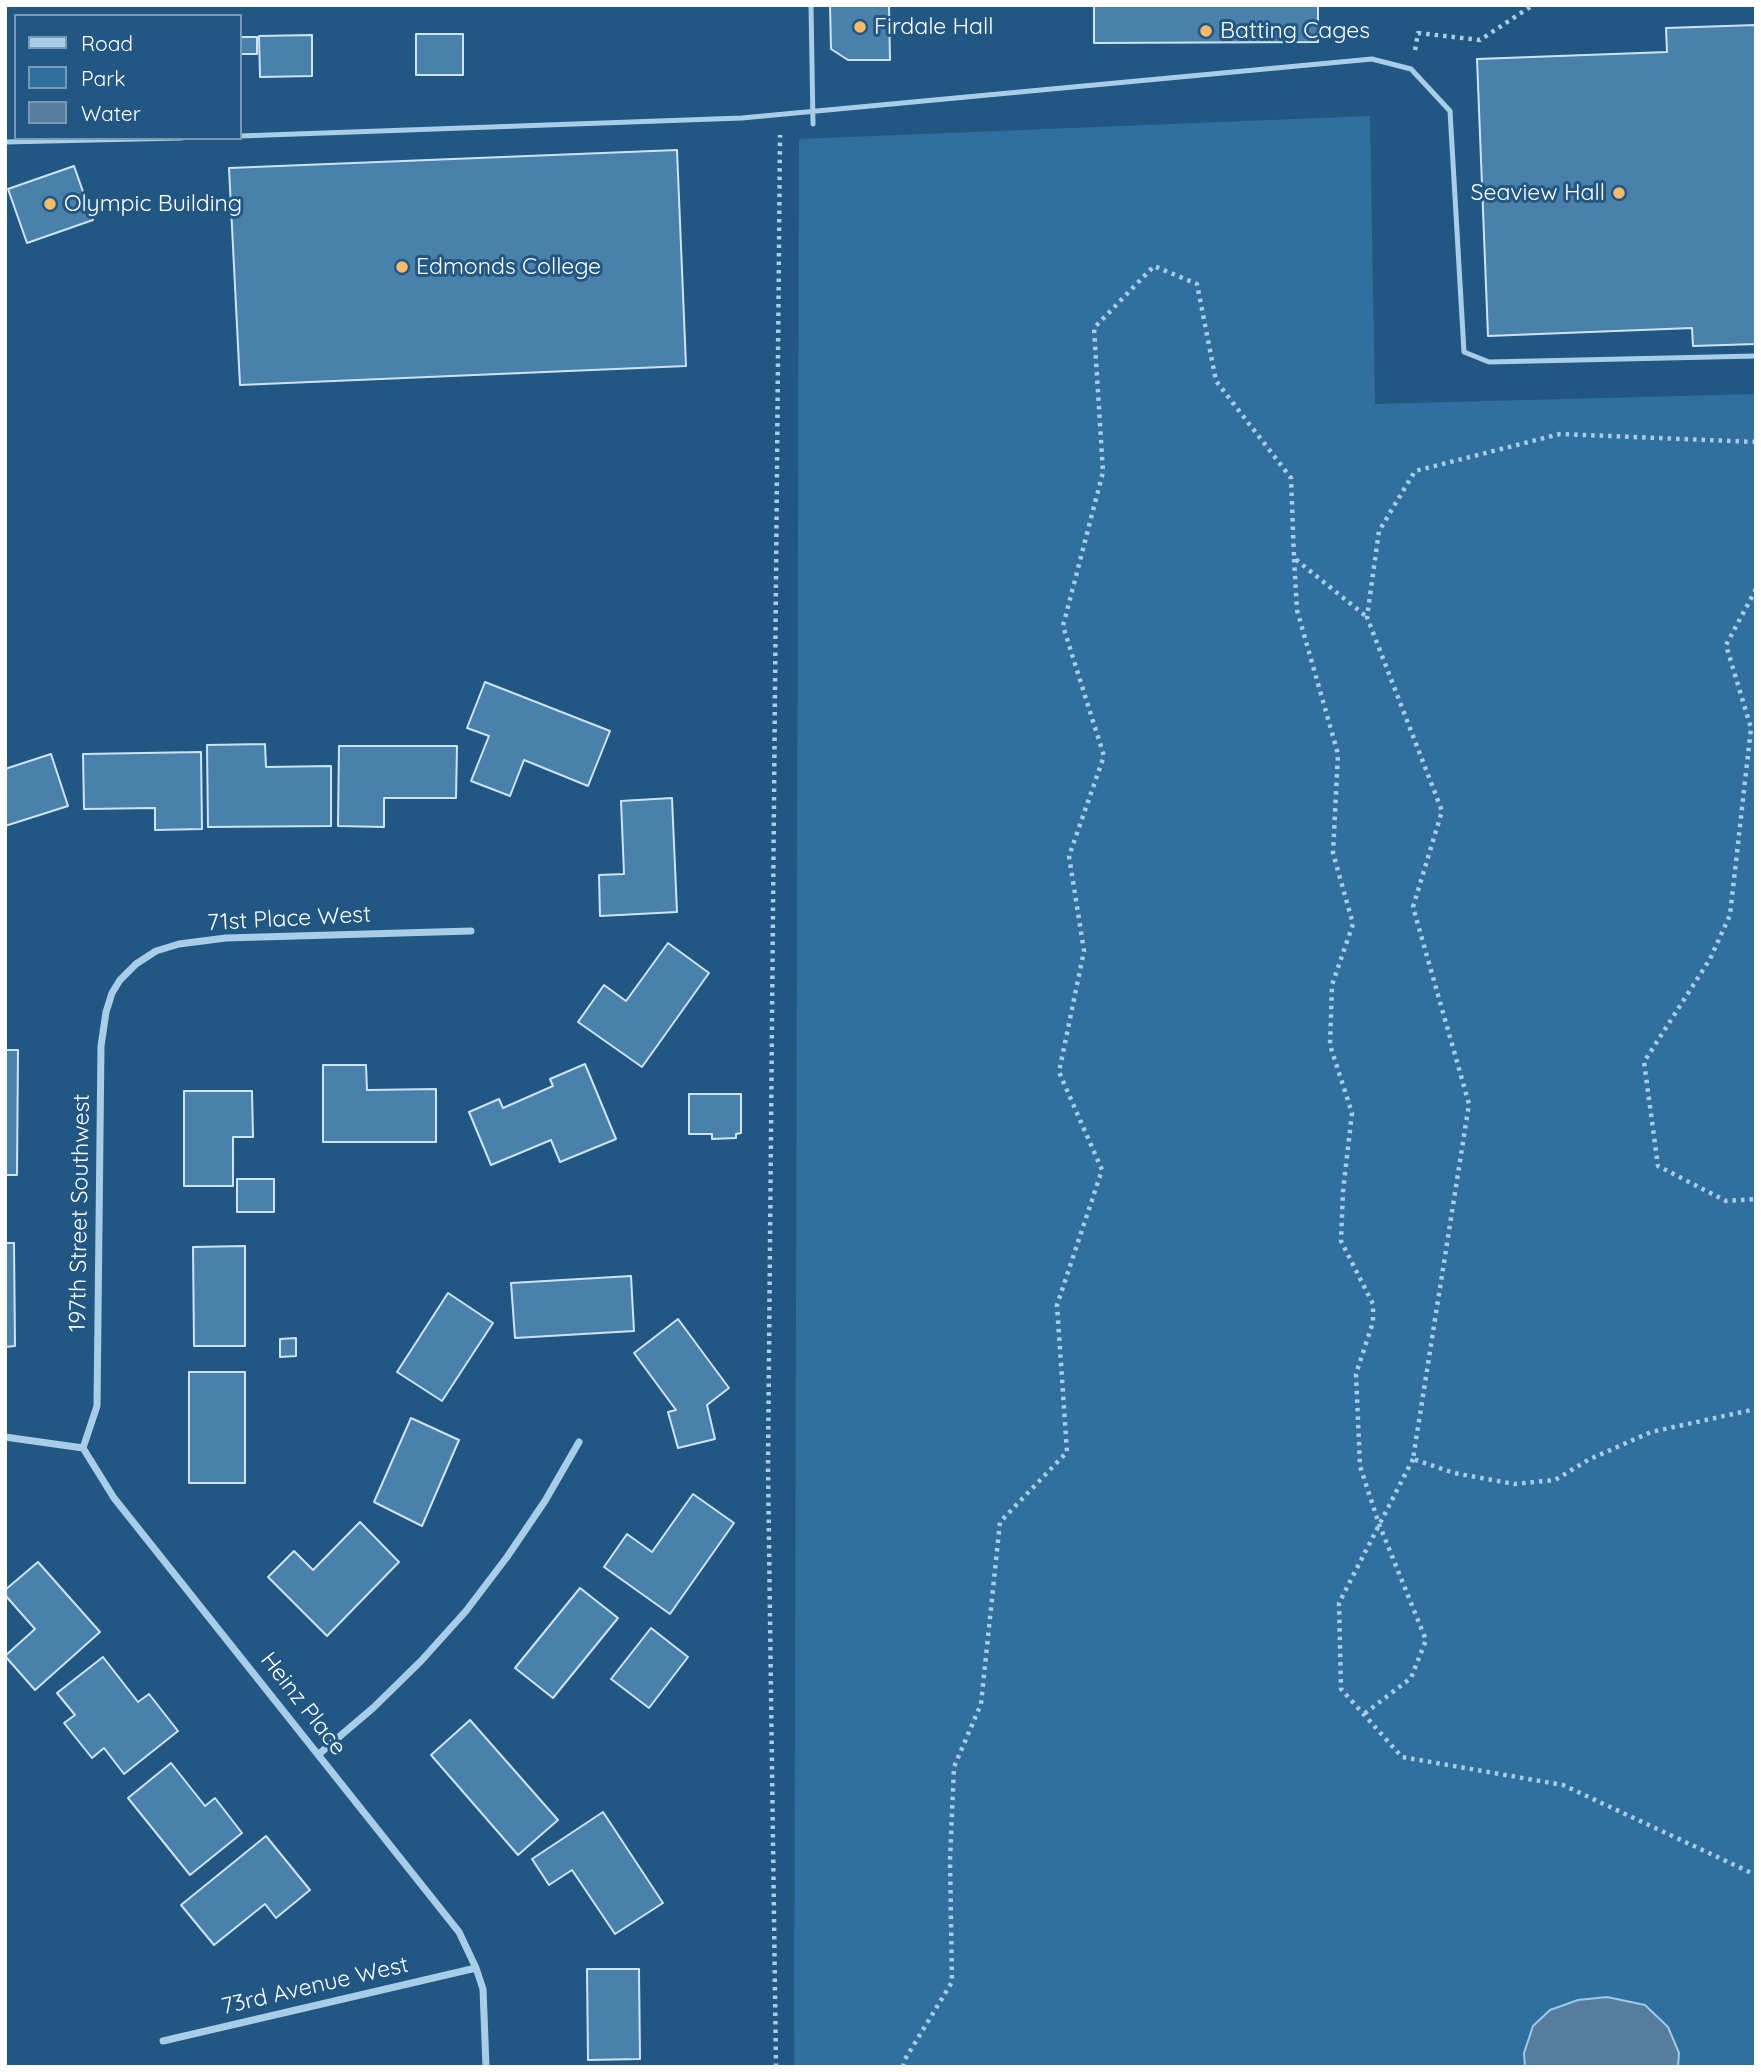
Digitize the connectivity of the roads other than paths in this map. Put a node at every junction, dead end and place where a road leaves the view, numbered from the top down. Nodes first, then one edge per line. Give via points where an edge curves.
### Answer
1 (811, 5) edge
2 (813, 112) junction
3 (813, 124) road end
4 (242, 136) edge
5 (94, 140) edge
6 (5, 142) edge
7 (1756, 356) edge
8 (471, 931) dead end
9 (120, 981) joint
10 (5, 1437) edge
11 (579, 1442) dead end
12 (83, 1448) junction
13 (319, 1754) junction
14 (476, 1969) junction
15 (163, 2041) dead end
16 (486, 2067) edge

1 - 2 lane
2 - 3 lane
2 - 4 lane
2 - 7 lane via 1372,59 1411,69 1450,111 1464,352 1489,362
5 - 6 lane
8 - 9 street, 71st Place West via 226,938 179,944 156,951
9 - 12 street, 197th Street Southwest via 106,1012 101,1046 97,1406
10 - 12 street
11 - 13 street via 531,1522 466,1611 373,1708
12 - 13 street, Heinz Place via 114,1498
13 - 14 street, Heinz Place via 459,1932
14 - 15 street, 73rd Avenue West
14 - 16 street, Heinz Place via 483,1989

